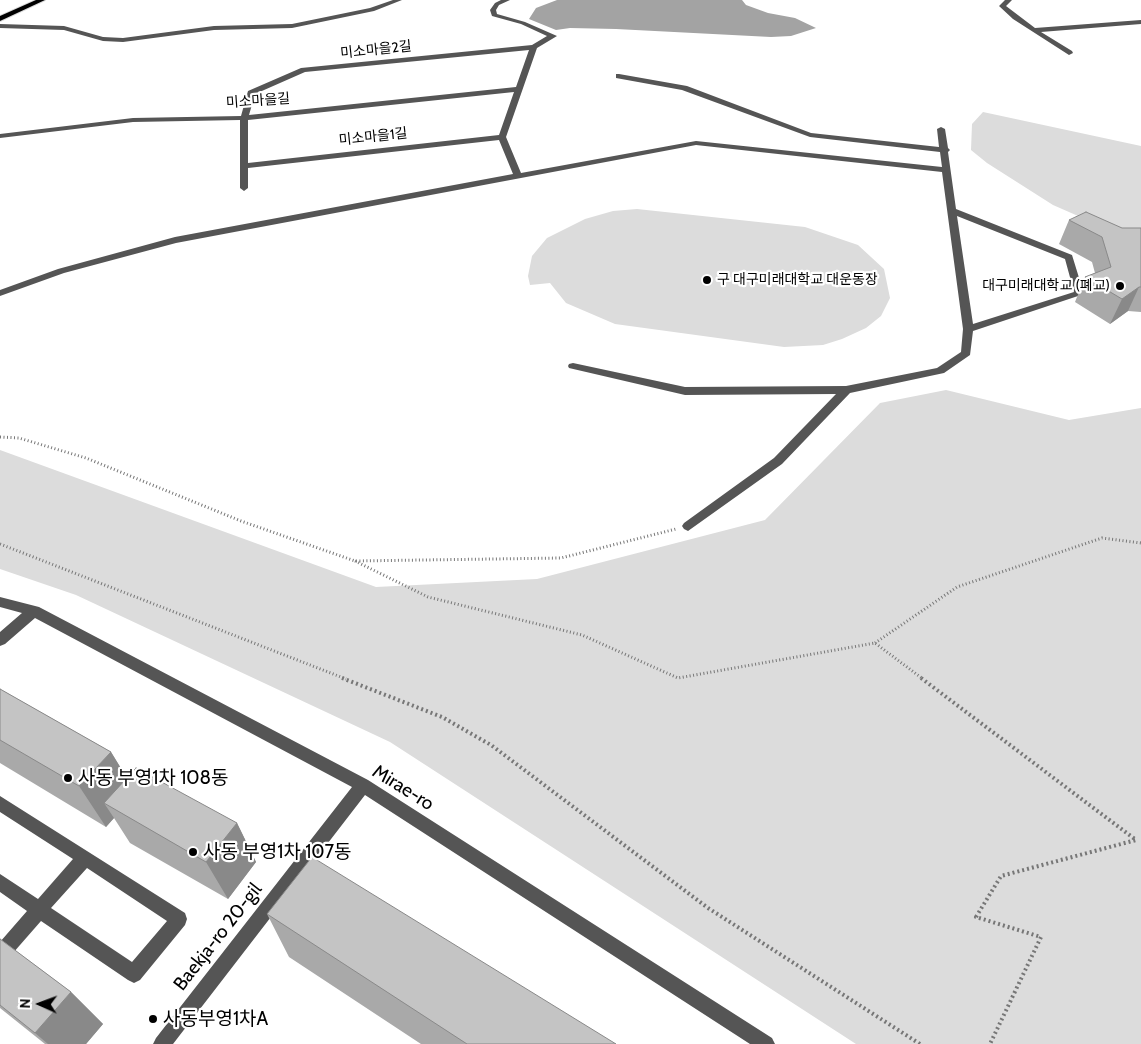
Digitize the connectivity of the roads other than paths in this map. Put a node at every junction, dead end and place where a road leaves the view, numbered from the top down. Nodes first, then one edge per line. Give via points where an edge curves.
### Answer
1 (42, 0) edge
2 (399, 0) edge
3 (507, 0) edge
4 (1009, 0) edge
5 (0, 19) edge
6 (1141, 22) edge
7 (0, 26) edge
8 (1035, 30) junction
9 (534, 47) junction
10 (1069, 53) dead end
11 (619, 76) dead end
12 (519, 89) junction
13 (244, 118) junction
14 (941, 129) dead end
15 (0, 136) edge
16 (502, 137) junction
17 (946, 150) junction
18 (244, 166) junction
19 (948, 170) junction
20 (518, 175) junction
21 (244, 188) dead end
22 (953, 210) junction
23 (0, 293) edge
24 (968, 329) junction
25 (574, 366) dead end
26 (846, 390) junction
27 (688, 526) road end
28 (0, 602) edge
29 (34, 611) junction
30 (0, 640) edge
31 (363, 785) junction
32 (0, 803) edge
33 (85, 858) junction
34 (0, 882) edge
35 (39, 910) junction
36 (0, 955) edge
37 (162, 1044) edge
38 (766, 1044) edge

1 - 5 main road
2 - 7 street via 380,8 292,26 214,28 123,40 103,39 64,28
3 - 9 street via 497,4 494,15 553,36
4 - 8 street via 1002,6
6 - 8 street
8 - 10 street
9 - 12 street
9 - 13 street, 미소마을2길 via 304,70 251,93
11 - 17 street via 684,88 810,135
12 - 13 street, 미소마을길
12 - 16 street
13 - 15 street, 미소마을길 via 133,120
13 - 18 street
14 - 17 street
16 - 18 street, 미소마을1길
16 - 20 street
17 - 19 street
18 - 21 street
19 - 20 street via 696,143
19 - 22 street
20 - 23 street via 174,240 61,271
22 - 24 street
22 - 24 street via 1069,257 1079,294
24 - 26 street via 966,353 940,371
25 - 26 street via 685,391
26 - 27 street via 778,461
28 - 29 street, Mirae-ro
29 - 30 street
29 - 31 street, Mirae-ro
31 - 37 street, Baekja-ro 20-gil
31 - 38 street, Mirae-ro
32 - 33 street
33 - 35 street
33 - 35 street via 179,919 134,974
34 - 35 street
35 - 36 street

